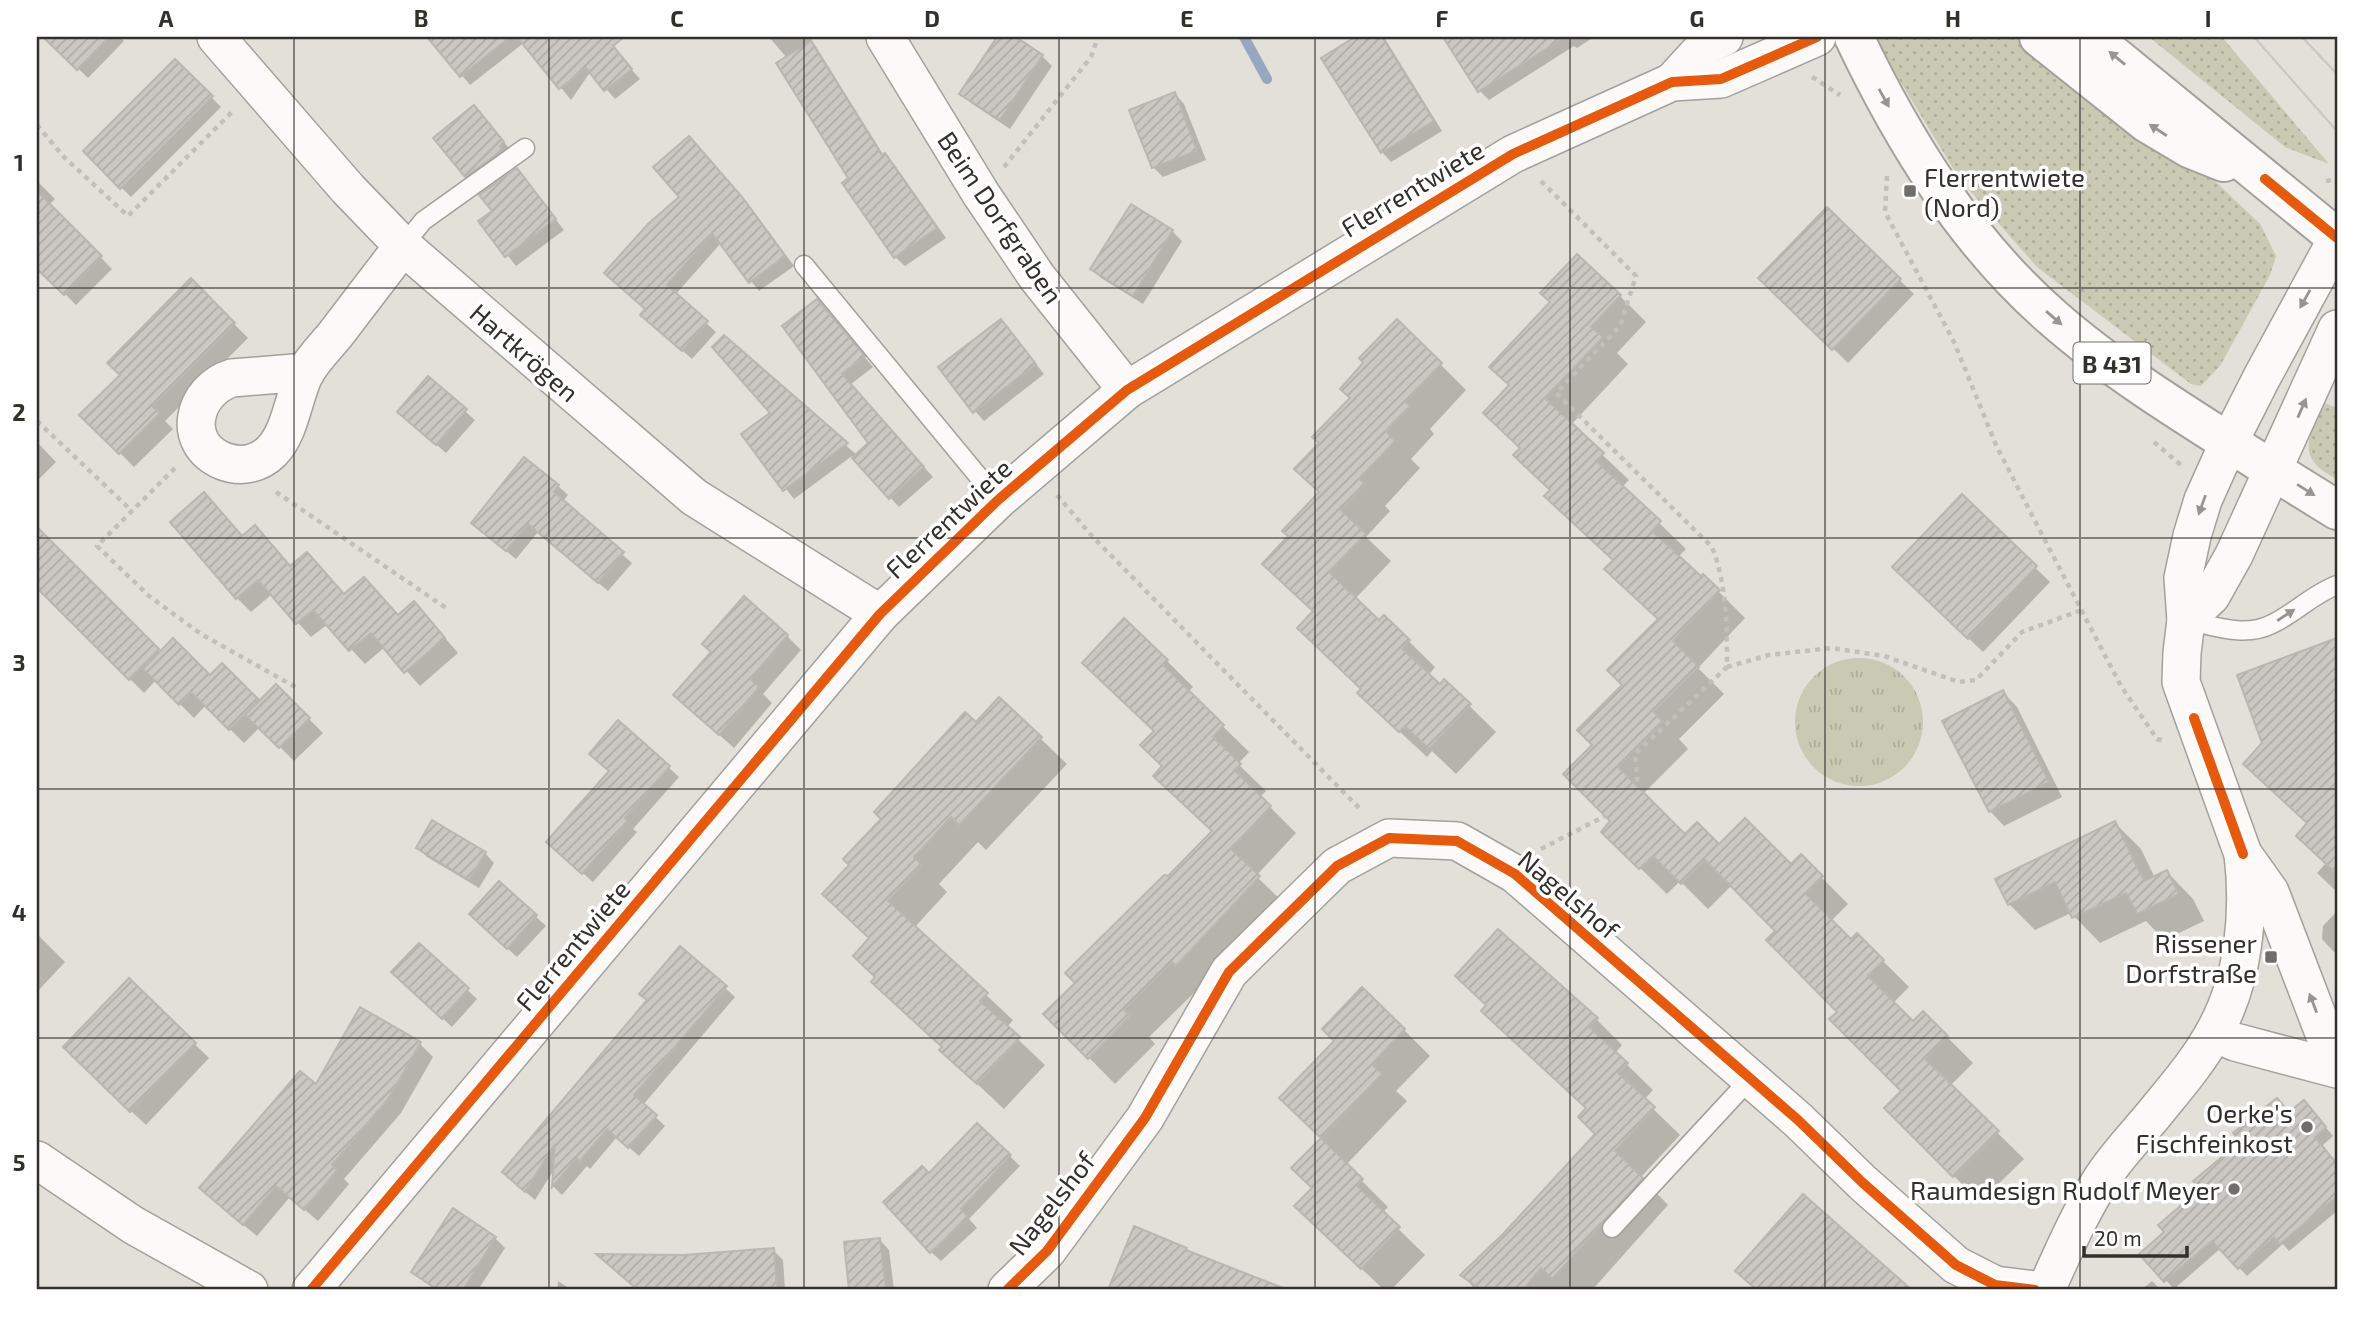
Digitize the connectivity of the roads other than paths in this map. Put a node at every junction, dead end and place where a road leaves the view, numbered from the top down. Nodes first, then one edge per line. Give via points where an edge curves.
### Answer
1 (216, 37) edge
2 (885, 37) edge
3 (1724, 37) edge
4 (1854, 37) edge
5 (2039, 37) edge
6 (2091, 37) edge
7 (1806, 42) edge
8 (1672, 82) junction
9 (525, 148) dead end
10 (2264, 179) junction
11 (2337, 238) edge
12 (403, 246) junction
13 (804, 265) dead end
14 (2337, 329) edge
15 (306, 372) junction
16 (1127, 390) junction
17 (2229, 442) junction
18 (2274, 471) junction
19 (998, 500) junction
20 (2337, 510) edge
21 (2337, 585) edge
22 (880, 614) junction
23 (2186, 620) junction
24 (2243, 854) junction
25 (2215, 1033) junction
26 (2337, 1068) edge
27 (1750, 1079) junction
28 (37, 1160) edge
29 (1612, 1228) dead end
30 (249, 1290) edge
31 (311, 1290) edge
32 (1007, 1290) edge
33 (2035, 1290) edge
34 (2046, 1290) edge

1 - 12 street, Hartkrögen
2 - 16 street, Beim Dorfgraben via 1037,277
3 - 8 street, Flerrentwiete via 1705,46
4 -> 17 main road, B 431 via 1912,148 1944,197 2006,270 2096,353
10 -> 5 main road via 2189,148 2147,123
10 -> 6 main road
7 - 8 street, Flerrentwiete via 1721,79
8 - 16 street, Flerrentwiete via 1513,153
9 - 12 lane via 424,221
10 - 11 main road
11 -> 17 street
12 - 15 street
12 - 22 street, Hartkrögen via 694,497
13 - 19 lane
18 -> 14 street
15 - 15 street via 275,448 255,463 221,460 201,442 198,407 211,388 232,378
16 - 19 street, Flerrentwiete
17 - 18 main road, B 431
17 -> 23 street via 2192,536 2183,578
18 -> 20 main road, B 431
18 - 23 street via 2211,596
19 - 22 street, Flerrentwiete
23 -> 21 lane via 2254,630 2271,625
22 - 31 street, Flerrentwiete
23 - 24 street via 2181,682
24 - 25 street via 2246,893 2240,963
26 -> 24 street via 2270,892
25 - 26 street
25 - 34 street via 2102,1179 2071,1232
27 - 29 lane
27 - 32 street, Nagelshof via 1515,874 1457,841 1389,838 1337,866 1229,972 1145,1118 1047,1251
27 - 33 street, Nagelshof via 1956,1265 1995,1285
28 - 30 street via 133,1225

